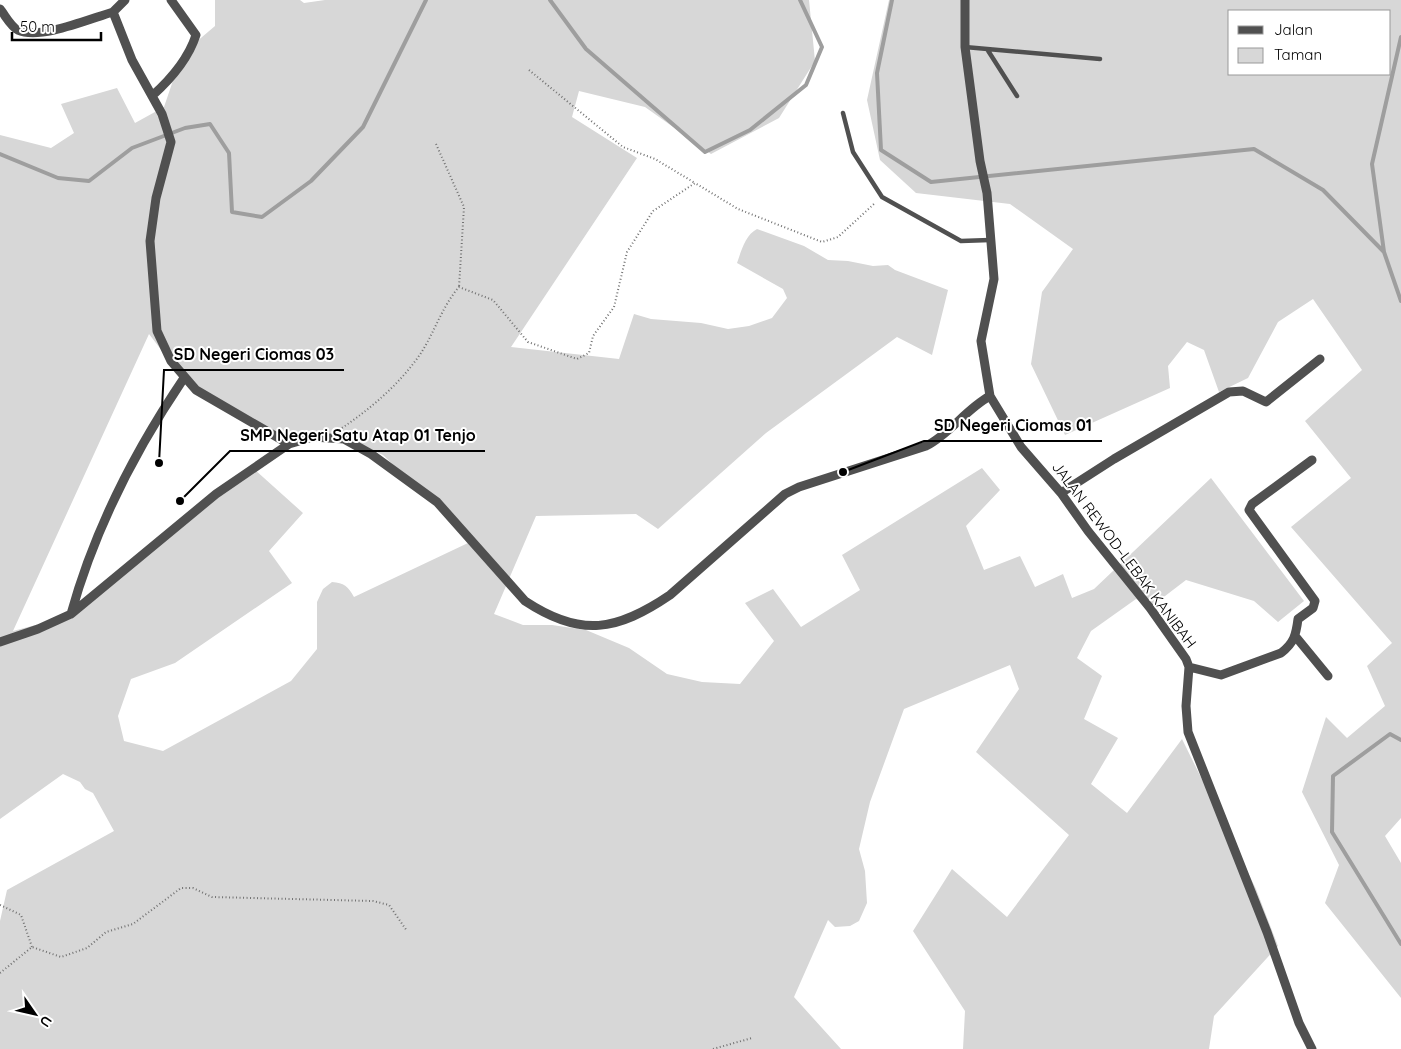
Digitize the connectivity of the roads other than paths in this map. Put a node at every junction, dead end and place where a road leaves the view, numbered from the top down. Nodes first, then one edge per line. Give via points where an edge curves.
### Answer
1 (125, 0) edge
2 (171, 0) edge
3 (965, 0) edge
4 (0, 9) edge
5 (113, 12) junction
6 (965, 47) junction
7 (987, 49) junction
8 (1100, 59) dead end
9 (152, 96) junction
10 (1017, 96) dead end
11 (843, 113) dead end
12 (990, 240) junction
13 (1320, 359) dead end
14 (184, 378) junction
15 (990, 396) junction
16 (288, 444) junction
17 (1312, 460) dead end
18 (1062, 493) junction
19 (71, 614) junction
20 (1296, 637) junction
21 (0, 642) edge
22 (1190, 667) junction
23 (1328, 676) dead end
24 (1312, 1049) edge

1 - 5 street
2 - 9 street via 196,35 173,78
3 - 6 street
4 - 5 street via 16,30 29,33
5 - 9 street via 132,60
6 - 7 lane
6 - 12 street via 987,193
7 - 8 lane
7 - 10 lane
9 - 14 street via 171,142 156,198 150,241 157,331 171,362
11 - 12 lane via 853,152 882,196 961,241
12 - 15 street via 994,279 981,341
13 - 18 street via 1266,402 1244,391 1230,392
14 - 16 street via 196,390
14 - 19 street via 123,483 81,578
15 - 16 street via 978,403 938,441 785,494 670,595 614,625 586,625 542,612 525,601 437,502 372,454 344,439 313,437
15 - 18 street, JALAN REWOD–LEBAK KANIBAH via 1021,446
16 - 19 street via 216,494
17 - 20 street via 1252,504 1249,510 1315,601 1313,608 1298,619
18 - 22 street, JALAN REWOD–LEBAK KANIBAH via 1150,608
19 - 21 street
20 - 22 street via 1282,653 1221,675
20 - 23 street
22 - 24 street, JALAN REWOD–LEBAK KANIBAH via 1186,706 1188,732 1267,932 1299,1023

